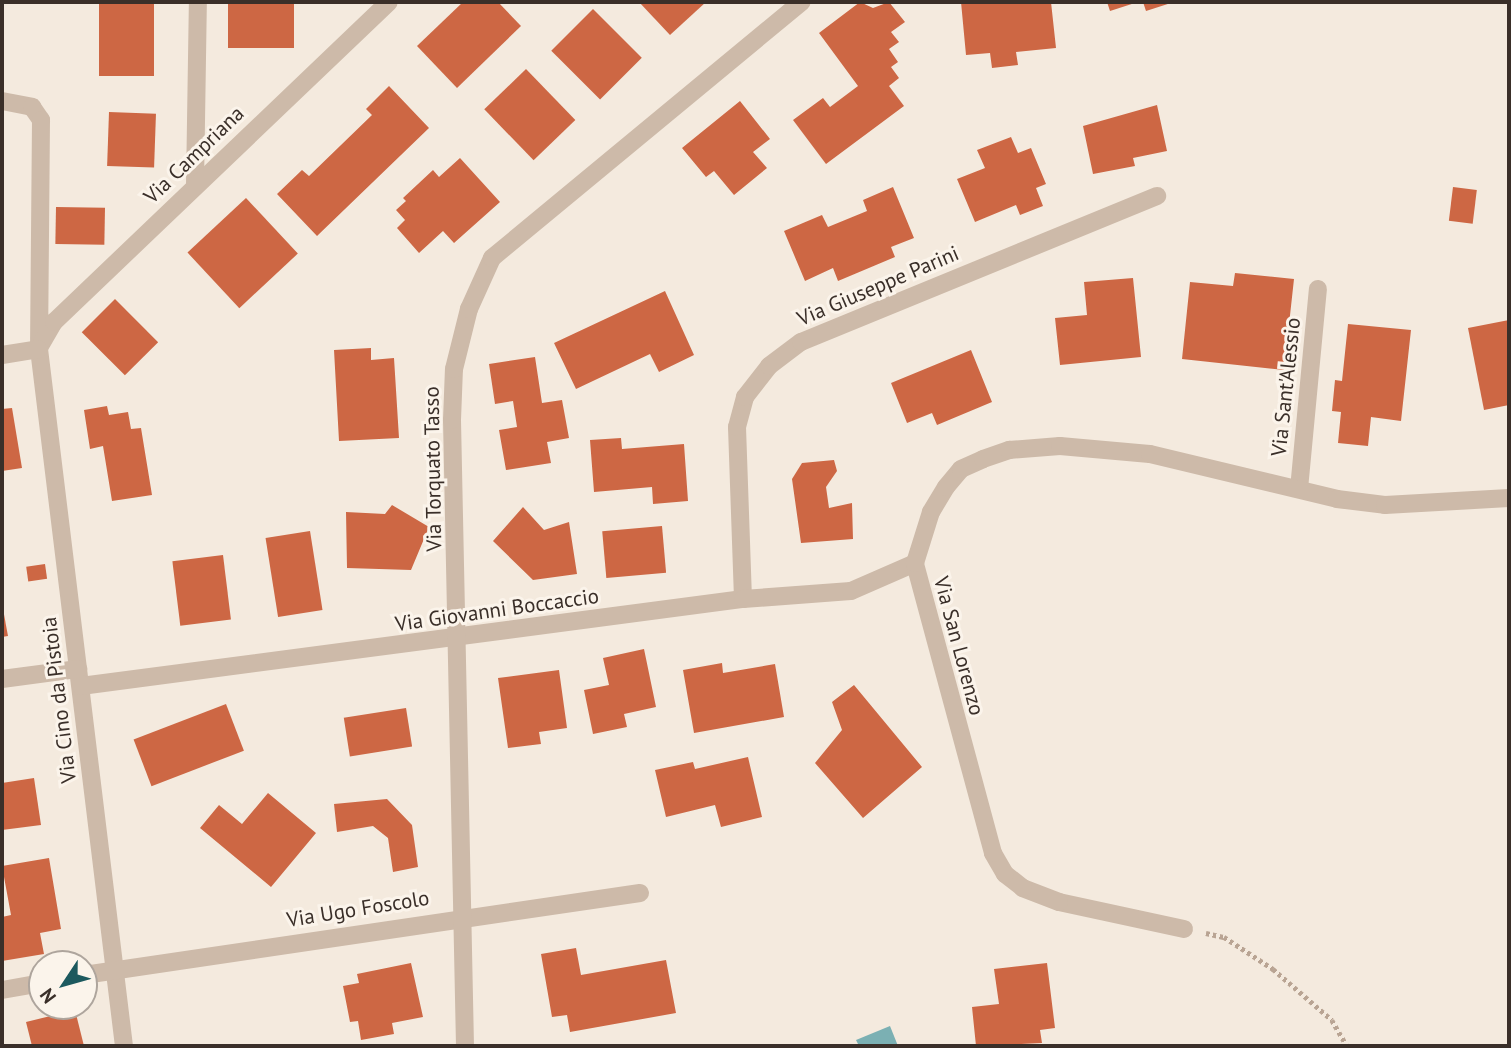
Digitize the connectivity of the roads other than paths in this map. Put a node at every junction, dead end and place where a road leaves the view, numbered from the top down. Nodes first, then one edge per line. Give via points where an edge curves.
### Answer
1 (198, 2) edge
2 (389, 2) edge
3 (802, 2) edge
4 (2, 101) edge
5 (195, 185) junction
6 (1157, 196) dead end
7 (1318, 289) dead end
8 (39, 349) junction
9 (2, 355) edge
10 (1299, 489) junction
11 (1509, 498) edge
12 (915, 563) junction
13 (743, 599) junction
14 (460, 639) junction
15 (80, 677) junction
16 (2, 679) edge
17 (640, 893) dead end
18 (464, 916) junction
19 (1184, 929) road end
20 (113, 970) junction
21 (98, 973) edge
22 (28, 985) edge
23 (2, 990) edge
24 (124, 1046) edge
25 (466, 1046) edge

1 - 5 street
2 - 5 street, Via Campriana
3 - 14 street, Via Torquato Tasso via 492,258 469,309 454,369
4 - 8 street, Via Cino da Pistoia via 32,107 41,120
5 - 8 street, Via Campriana via 54,322
6 - 13 street, Via Giuseppe Parini via 801,342 769,366 745,397 737,427
7 - 10 street, Via Sant'Alessio
8 - 9 street
8 - 15 street, Via Cino da Pistoia
10 - 11 street, Via San Lorenzo via 1385,505
10 - 12 street, Via San Lorenzo via 1150,454 1060,446 1009,450 961,469 946,487 931,512
12 - 13 street, Via Giovanni Boccaccio via 851,591
12 - 19 street, Via San Lorenzo via 993,853 1005,874 1023,888 1059,902
13 - 14 street, Via Giovanni Boccaccio
14 - 15 street, Via Giovanni Boccaccio
14 - 18 street, Via Torquato Tasso
15 - 16 street, Via Giovanni Boccaccio
15 - 20 street, Via Cino da Pistoia
17 - 18 street, Via Ugo Foscolo
18 - 20 street, Via Ugo Foscolo
18 - 25 street, Via Torquato Tasso
20 - 21 street, Via Ugo Foscolo
20 - 24 street, Via Cino da Pistoia
22 - 23 street

